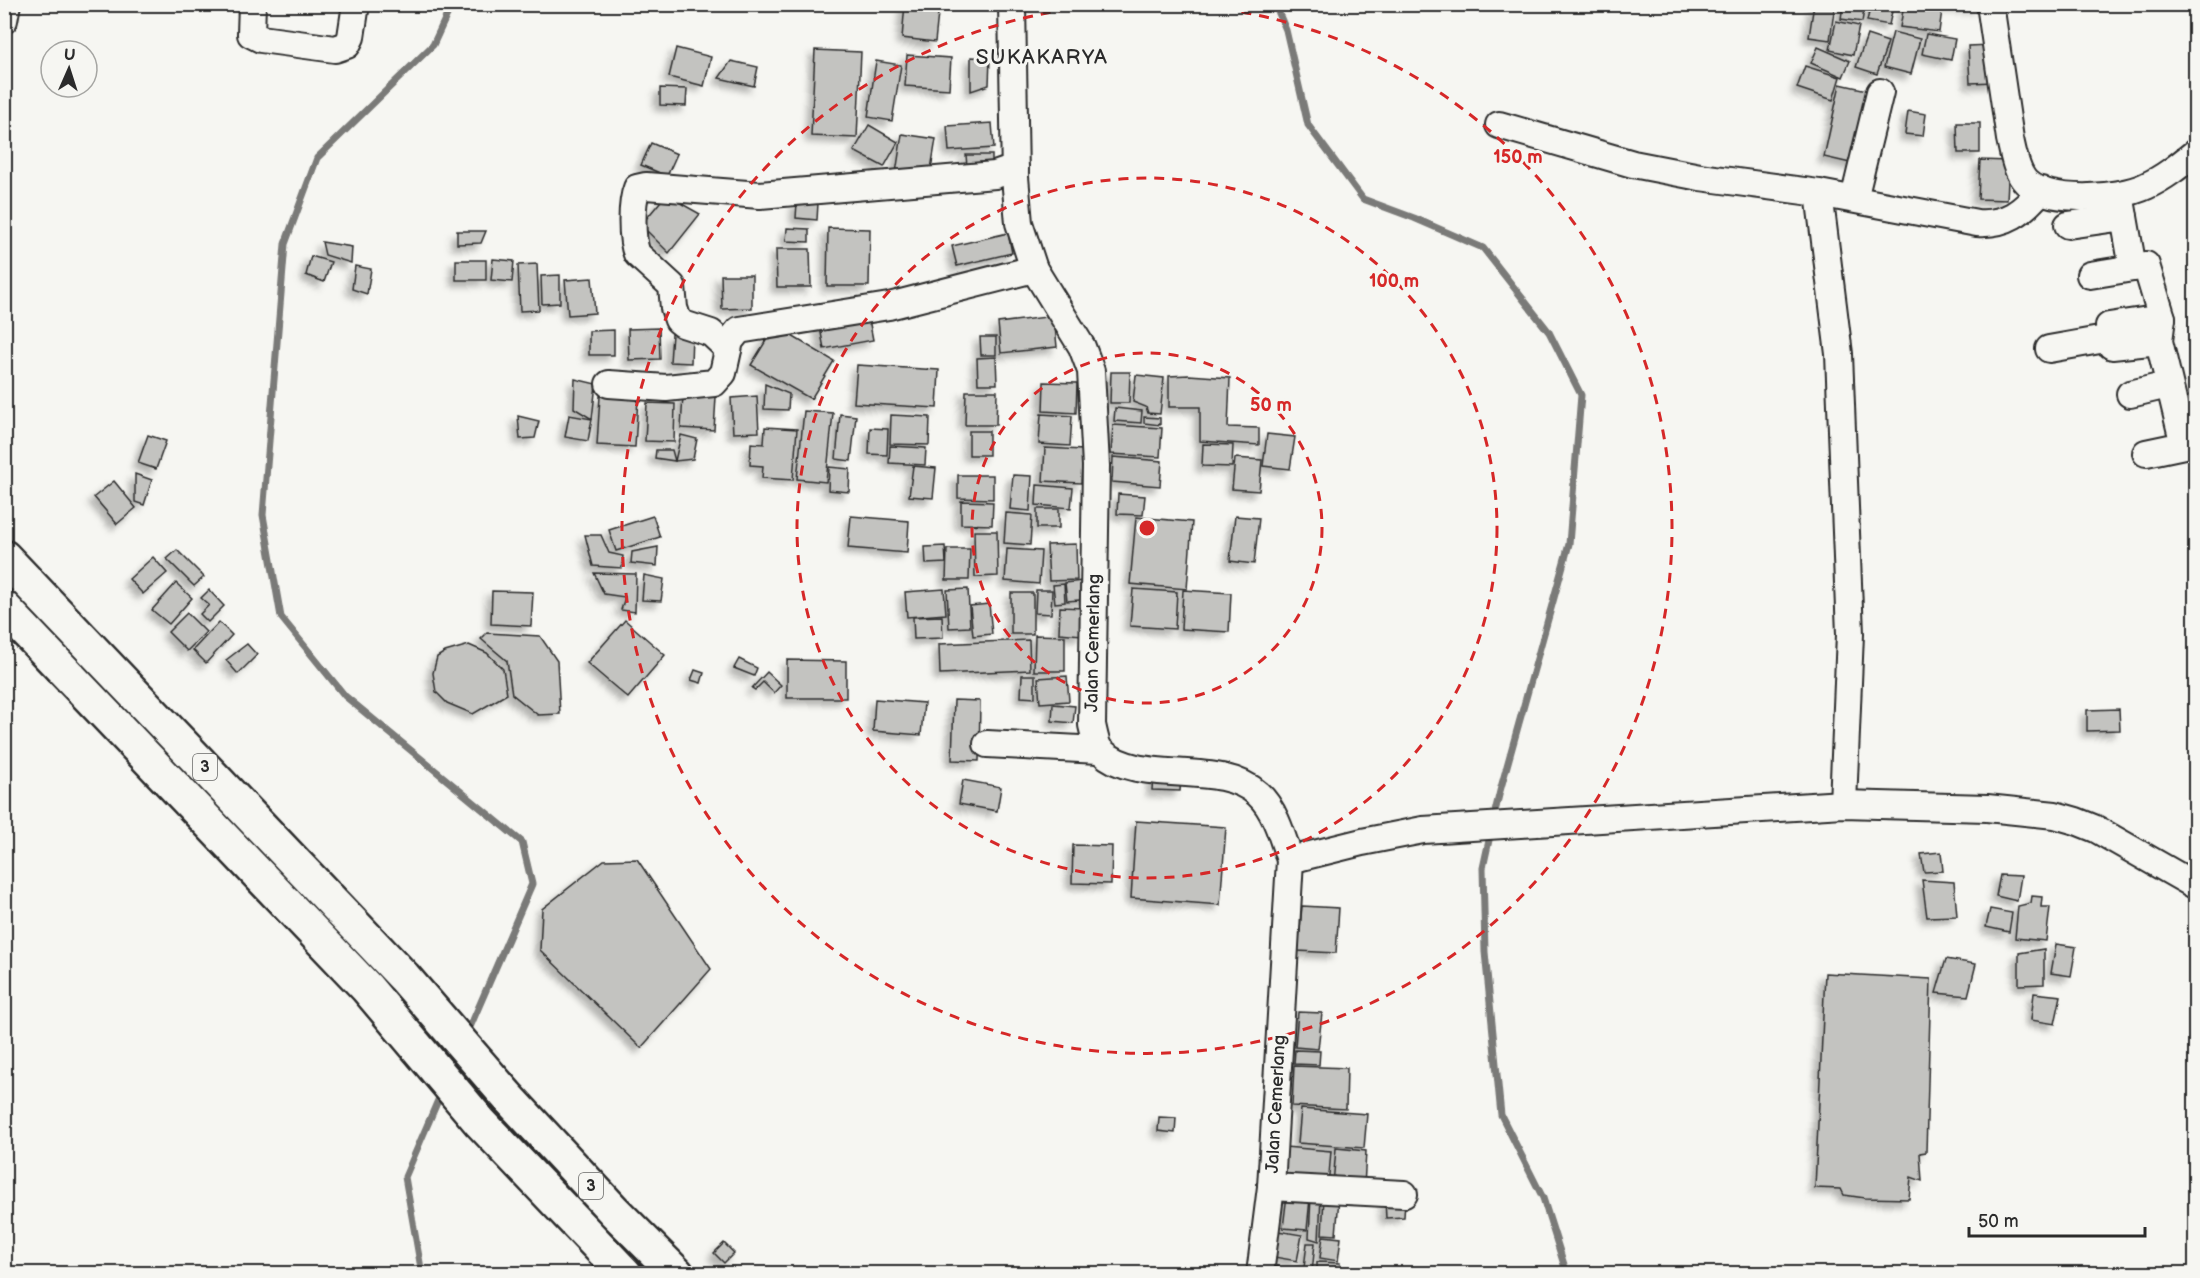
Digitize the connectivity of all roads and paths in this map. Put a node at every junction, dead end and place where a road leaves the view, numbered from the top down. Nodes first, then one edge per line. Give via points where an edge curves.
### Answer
1 (7, 4) edge
2 (252, 4) edge
3 (356, 4) edge
4 (1011, 4) edge
5 (1990, 4) edge
6 (4, 20) edge
7 (1880, 92) dead end
8 (1499, 126) dead end
9 (2196, 152) edge
10 (1015, 168) junction
11 (2041, 190) junction
12 (1819, 193) junction
13 (1854, 200) junction
14 (2122, 206) junction
15 (2068, 225) dead end
16 (2133, 268) junction
17 (1034, 269) junction
18 (2090, 275) dead end
19 (2160, 329) junction
20 (728, 349) junction
21 (2049, 349) dead end
22 (609, 384) dead end
23 (2168, 385) junction
24 (2130, 394) dead end
25 (2146, 453) dead end
26 (4, 557) edge
27 (4, 608) edge
28 (987, 744) dead end
29 (1100, 750) junction
30 (1844, 804) junction
31 (1290, 860) junction
32 (2196, 886) edge
33 (1271, 1187) junction
34 (1404, 1194) dead end
35 (625, 1274) edge
36 (677, 1274) edge
37 (1260, 1274) edge

1 - 6 street
2 - 3 street via 251,34 261,39 335,49 347,45 351,37
4 - 10 street, Jalan Cemerlang
5 - 11 street via 2015,159 2026,181
7 - 13 street
8 - 12 street via 1633,164
9 - 14 street
10 - 17 street, Jalan Cemerlang via 1019,223
10 - 20 street via 995,175 760,195 637,188 633,212 637,254 672,286 678,320 711,333
11 - 13 street via 2020,212 1987,224
11 - 14 street
12 - 13 street
12 - 30 street via 1839,354 1850,634
14 - 15 street
14 - 16 street
16 - 18 street
16 - 19 street via 2146,265
17 - 20 street via 889,306 739,330
17 - 29 street, Jalan Cemerlang via 1082,347 1091,371 1096,466 1092,726
19 - 21 street via 2109,326 2111,338
19 - 23 street
20 - 22 street via 723,373 714,383 666,388
23 - 24 street
23 - 25 street via 2184,445
26 - 36 main road, 3 via 404,977 507,1096
27 - 35 main road, 3 via 367,987 480,1122
28 - 29 street
29 - 31 street, Jalan Cemerlang via 1130,767 1241,783 1259,794 1277,822
30 - 31 street via 1423,830
30 - 32 street via 1987,808 2055,815 2096,829
31 - 33 street, Jalan Cemerlang
33 - 34 street
33 - 37 street, Jalan Cemerlang

